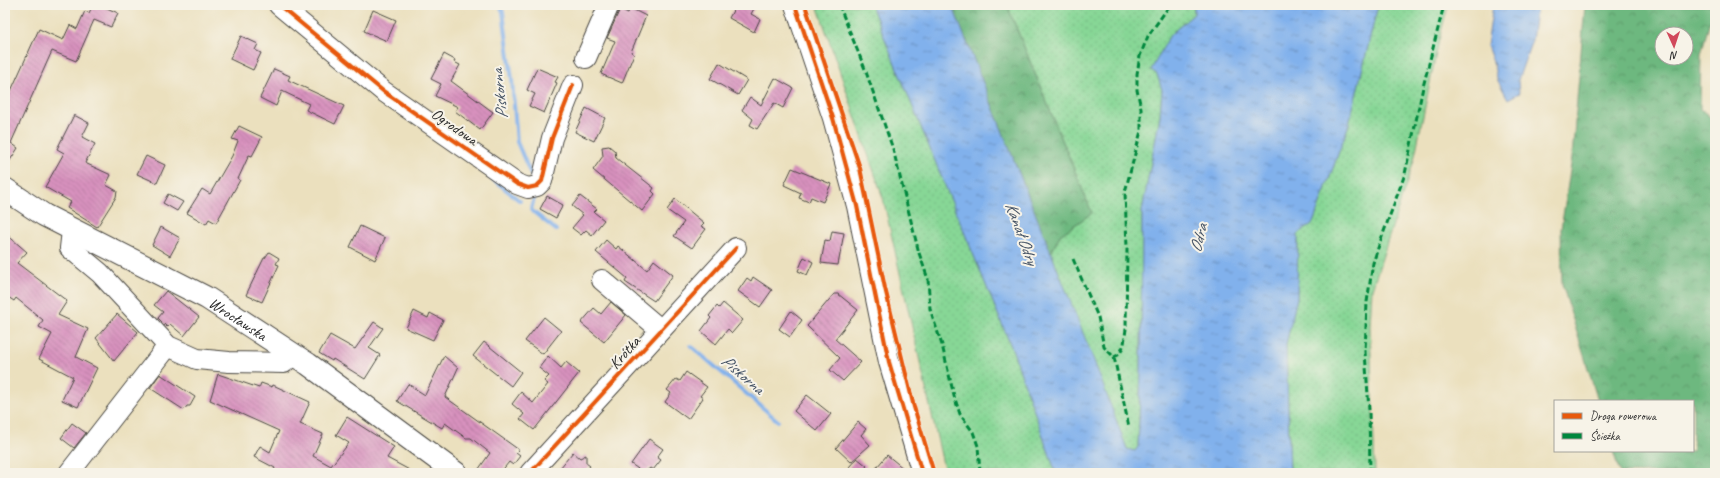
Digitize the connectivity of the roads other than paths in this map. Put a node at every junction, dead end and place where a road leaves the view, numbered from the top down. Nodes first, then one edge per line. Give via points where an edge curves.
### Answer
1 (279, 5) edge
2 (609, 5) edge
3 (795, 5) edge
4 (586, 58) dead end
5 (573, 85) dead end
6 (5, 189) edge
7 (72, 230) junction
8 (736, 248) dead end
9 (602, 280) dead end
10 (661, 330) junction
11 (168, 346) junction
12 (294, 354) junction
13 (69, 473) edge
14 (456, 473) edge
15 (530, 473) edge
16 (922, 473) edge

1 - 5 street, Ogrodowa via 383,90 517,184 528,188 537,186 542,181 552,138
2 - 4 street
3 - 16 street via 833,118 857,206 889,362
6 - 7 main road, Wrocławska
7 - 11 street via 70,248 100,273
7 - 12 main road, Wrocławska via 207,298
8 - 10 street, Krótka
9 - 10 street
10 - 15 street, Krótka
11 - 12 street via 197,358 229,362 284,363
11 - 13 street
12 - 14 main road, Wrocławska

